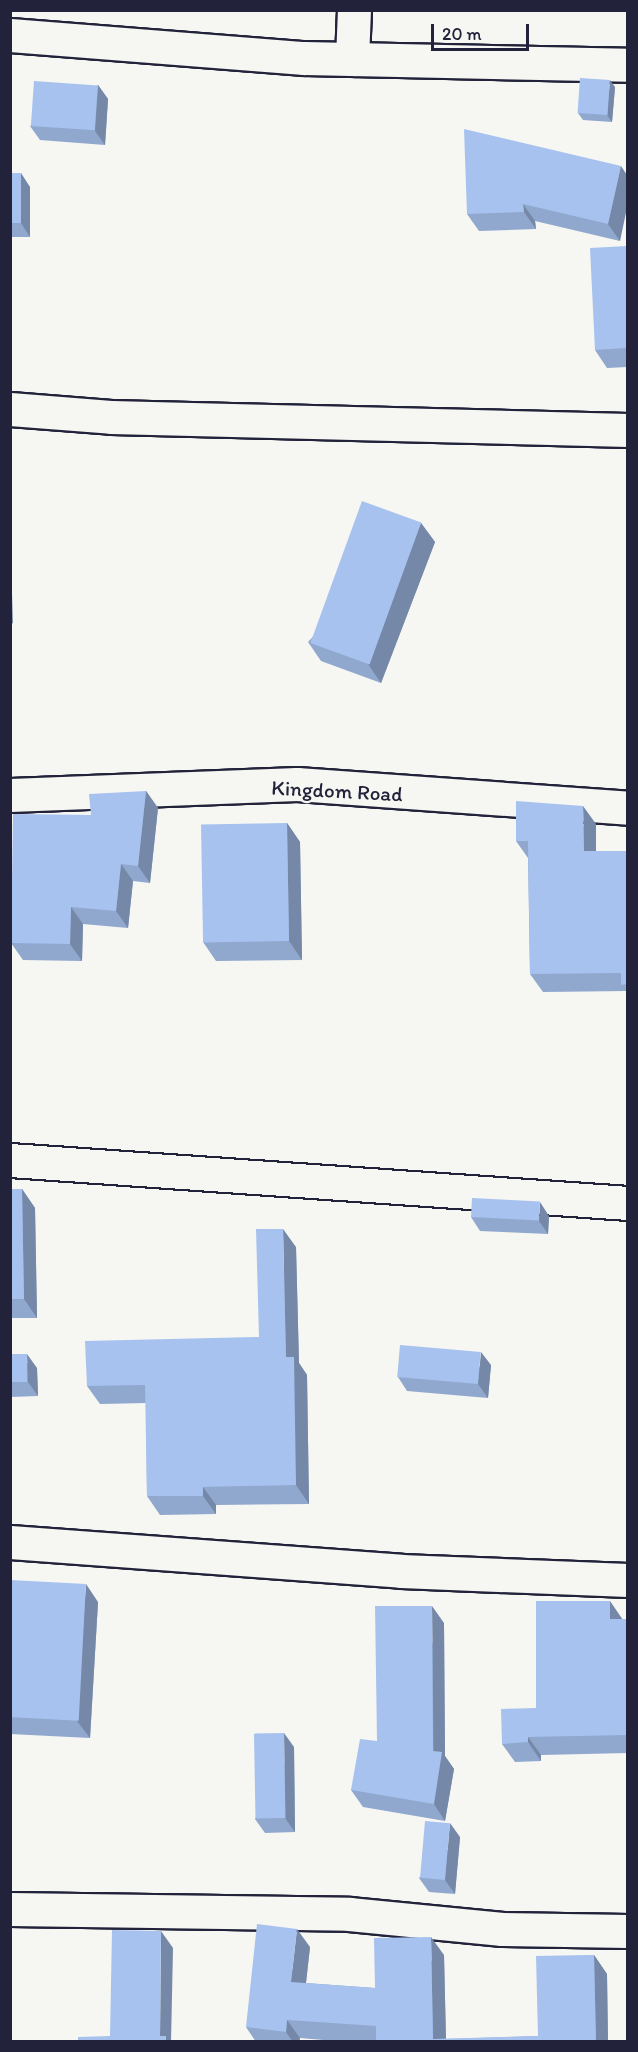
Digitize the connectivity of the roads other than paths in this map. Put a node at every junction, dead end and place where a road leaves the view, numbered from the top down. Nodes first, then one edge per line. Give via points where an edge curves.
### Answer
1 (354, 10) edge
2 (10, 35) edge
3 (352, 59) junction
4 (627, 65) edge
5 (10, 409) edge
6 (627, 430) edge
7 (10, 795) edge
8 (627, 808) edge
9 (10, 1160) edge
10 (627, 1203) edge
11 (10, 1542) edge
12 (627, 1580) edge
13 (10, 1909) edge
14 (627, 1931) edge

1 - 3 street
2 - 3 street
3 - 4 street
5 - 6 street via 111,417
7 - 8 street, Kingdom Road via 297,784
9 - 10 street
11 - 12 street via 401,1571
13 - 14 street via 349,1914 502,1929

